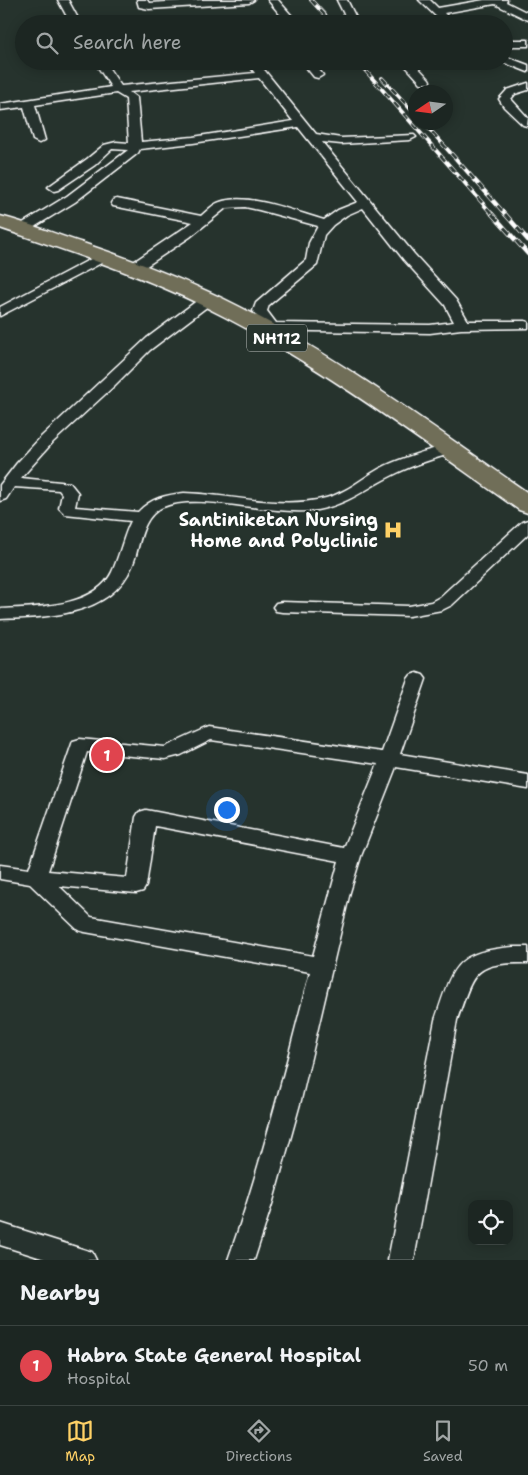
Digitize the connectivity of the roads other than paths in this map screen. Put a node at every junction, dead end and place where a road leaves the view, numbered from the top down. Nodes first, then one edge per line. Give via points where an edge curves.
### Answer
1 (63, 0) edge
2 (142, 0) edge
3 (249, 0) edge
4 (273, 0) edge
5 (342, 0) edge
6 (424, 0) edge
7 (499, 1) edge
8 (436, 11) junction
9 (71, 15) edge
10 (286, 15) edge
11 (350, 15) edge
12 (440, 15) edge
13 (528, 17) edge
14 (513, 43) edge
15 (528, 43) edge
16 (513, 63) edge
17 (528, 69) edge
18 (105, 70) edge
19 (258, 70) edge
20 (314, 70) edge
21 (415, 70) edge
22 (262, 75) junction
23 (318, 75) dead end
24 (425, 81) dead end
25 (528, 86) edge
26 (118, 89) junction
27 (30, 104) junction
28 (0, 107) edge
29 (302, 123) junction
30 (528, 124) edge
31 (314, 137) junction
32 (410, 137) dead end
33 (39, 140) dead end
34 (135, 147) junction
35 (54, 187) dead end
36 (117, 203) dead end
37 (366, 203) junction
38 (203, 220) junction
39 (0, 222) edge
40 (327, 225) junction
41 (22, 229) junction
42 (104, 256) junction
43 (134, 268) junction
44 (207, 300) junction
45 (0, 312) edge
46 (525, 325) dead end
47 (461, 326) junction
48 (266, 327) junction
49 (448, 450) junction
50 (10, 482) junction
51 (0, 496) edge
52 (528, 504) edge
53 (143, 517) junction
54 (528, 525) edge
55 (282, 607) dead end
56 (0, 614) edge
57 (417, 679) dead end
58 (389, 759) junction
59 (528, 782) edge
60 (351, 856) junction
61 (0, 872) edge
62 (36, 877) junction
63 (528, 955) edge
64 (321, 966) junction
65 (0, 1234) edge
66 (83, 1260) edge
67 (241, 1260) edge
68 (401, 1260) edge

1 - 9 street
2 - 3 street via 145,6 154,6
4 - 10 street
5 - 11 street
6 - 8 street
7 - 8 street
7 - 13 street
8 - 12 street
14 - 15 street
16 - 17 street
18 - 26 street
19 - 22 street
20 - 23 street
21 - 24 street
22 - 26 street
22 - 29 street
25 - 30 street via 511,92 505,98
26 - 27 street
26 - 34 street via 130,98 135,118
27 - 28 street
27 - 33 street
29 - 31 street
29 - 34 street
31 - 32 street via 341,142
31 - 37 street
34 - 35 street via 108,147
34 - 41 street via 105,175
36 - 38 street
37 - 40 street via 347,210
37 - 47 street via 451,303
38 - 40 street via 222,205 239,202
38 - 43 street
39 - 41 highway, NH112
40 - 48 street via 315,244 312,262 259,308
41 - 42 highway, NH112
42 - 43 highway, NH112
42 - 45 street
43 - 44 highway, NH112
44 - 48 highway, NH112
44 - 50 street via 134,356 51,436
46 - 47 street
47 - 48 street via 430,329
48 - 49 highway, NH112
49 - 52 highway, NH112
49 - 53 street via 385,472 342,498 321,504 265,506 171,499 156,505
50 - 51 street
50 - 53 street via 64,486 70,493 67,508 71,511
53 - 56 street via 135,526 119,576 97,597 66,609
54 - 55 street via 446,601 436,606 409,611
57 - 58 street
58 - 59 street
58 - 60 street
58 - 62 street via 209,733 165,752 80,745
60 - 62 street via 146,817 136,886
60 - 64 street
61 - 62 street
62 - 64 street via 85,924
63 - 68 street via 486,959 467,968 456,993 446,1020
64 - 67 street via 290,1100
65 - 66 street

